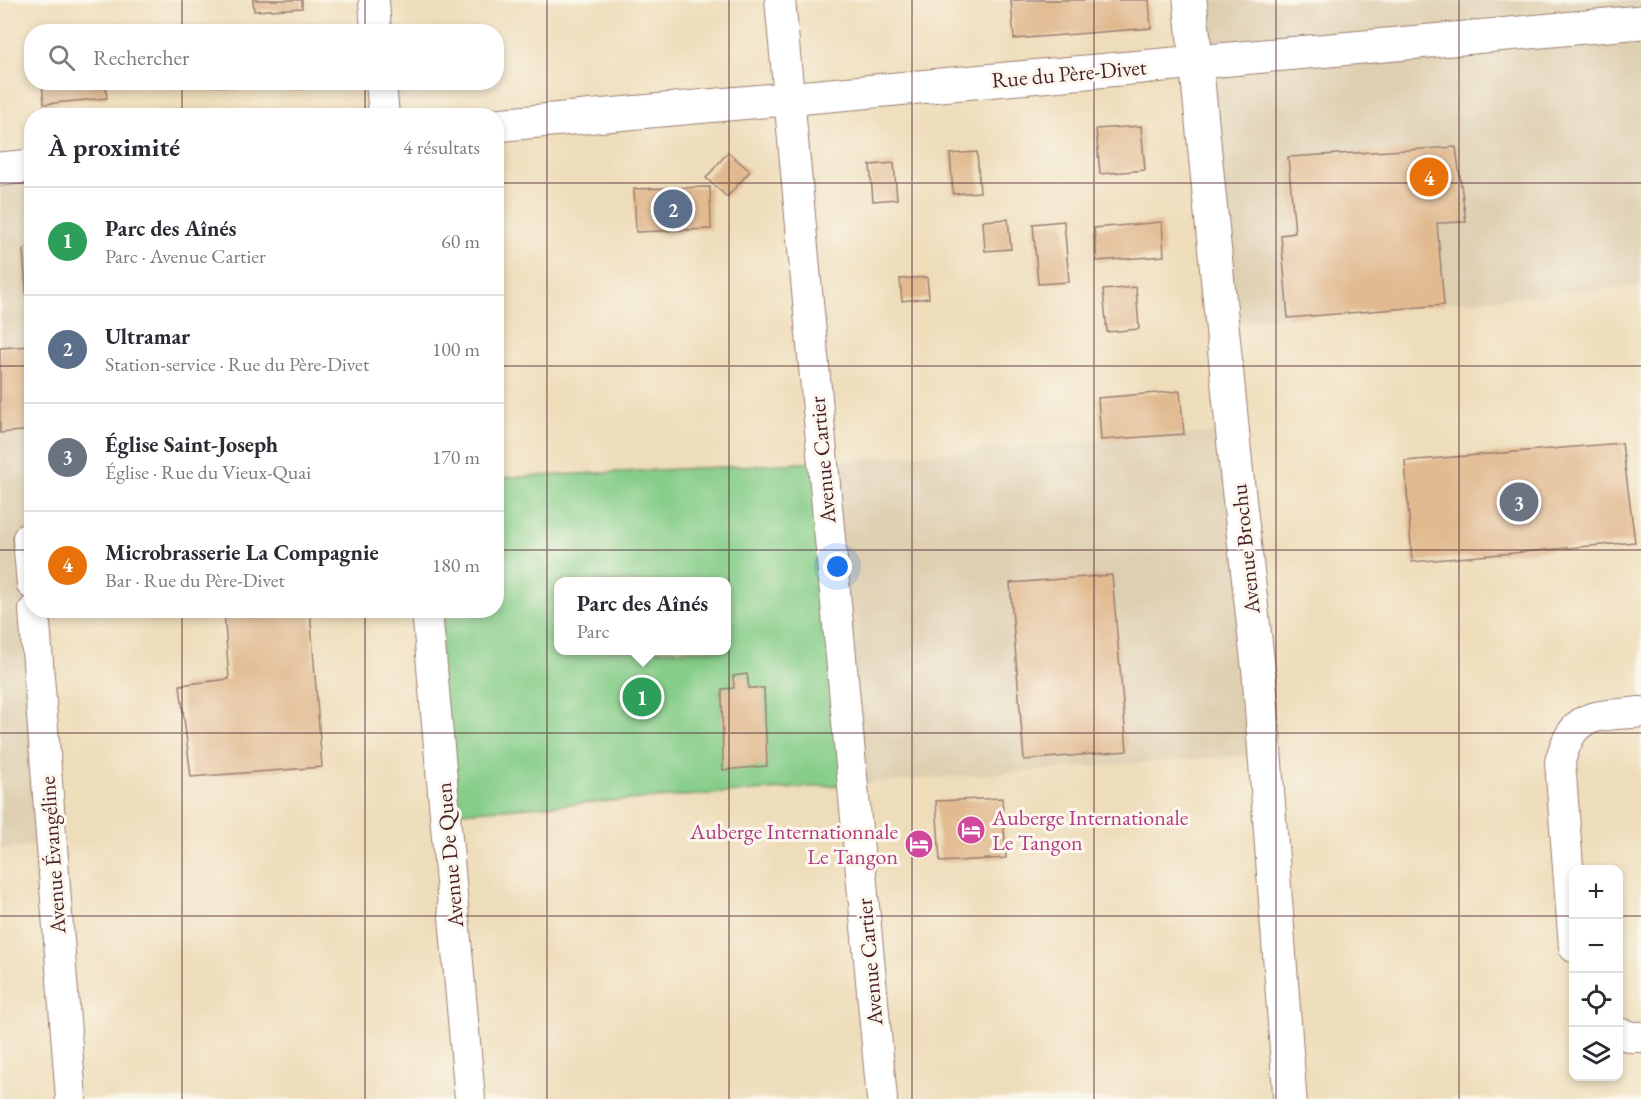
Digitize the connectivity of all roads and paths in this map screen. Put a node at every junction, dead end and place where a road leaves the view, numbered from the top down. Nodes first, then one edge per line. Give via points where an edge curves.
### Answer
1 (374, 0) edge
2 (780, 0) edge
3 (1190, 0) edge
4 (1641, 22) edge
5 (376, 24) edge
6 (1195, 62) junction
7 (382, 90) edge
8 (789, 99) junction
9 (383, 108) edge
10 (504, 124) edge
11 (24, 167) edge
12 (0, 169) edge
13 (34, 618) edge
14 (428, 618) edge
15 (1641, 712) edge
16 (1572, 919) edge
17 (1623, 1034) edge
18 (1641, 1037) edge
19 (71, 1099) edge
20 (470, 1099) edge
21 (882, 1099) edge
22 (1290, 1099) edge

1 - 5 street
2 - 8 street, Avenue Cartier
3 - 6 street, Avenue Brochu
4 - 6 street, Rue du Père-Divet
6 - 8 street, Rue du Père-Divet
6 - 22 street, Avenue Brochu via 1259,674
7 - 9 street
8 - 10 street, Rue du Père-Divet
8 - 21 street, Avenue Cartier
11 - 12 street
13 - 19 street, Avenue Évangéline
14 - 20 street, Avenue De Quen
15 - 16 street via 1579,722 1565,742 1560,762
17 - 18 street

